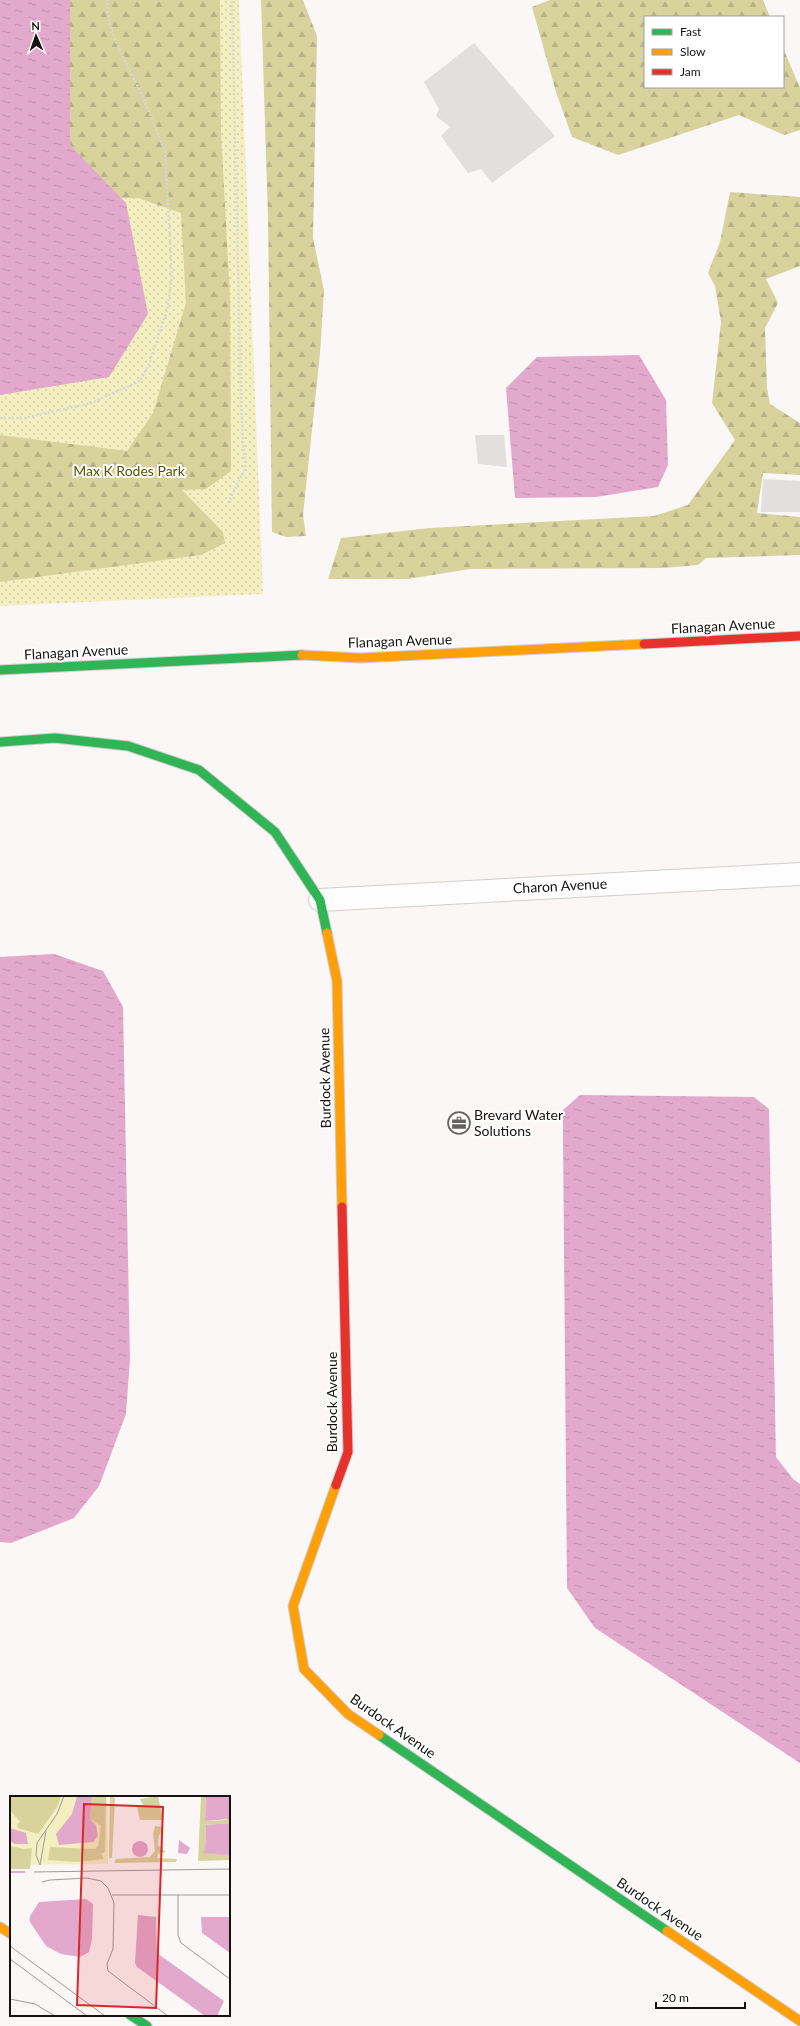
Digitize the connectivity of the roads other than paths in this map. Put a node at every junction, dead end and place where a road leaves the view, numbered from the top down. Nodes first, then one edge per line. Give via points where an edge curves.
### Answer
1 (800, 636) edge
2 (0, 670) edge
3 (0, 742) edge
4 (800, 874) edge
5 (320, 900) junction
6 (0, 1927) edge
7 (10, 1933) edge
8 (132, 2016) edge
9 (800, 2021) edge
10 (147, 2026) edge

1 - 2 main road, Flanagan Avenue via 360,658 314,654
3 - 5 main road, Burdock Avenue via 55,738 128,746 199,770 275,832
4 - 5 street, Charon Avenue
5 - 9 main road, Burdock Avenue via 337,981 348,1452 294,1606 304,1669 348,1714
6 - 7 main road
8 - 10 main road

